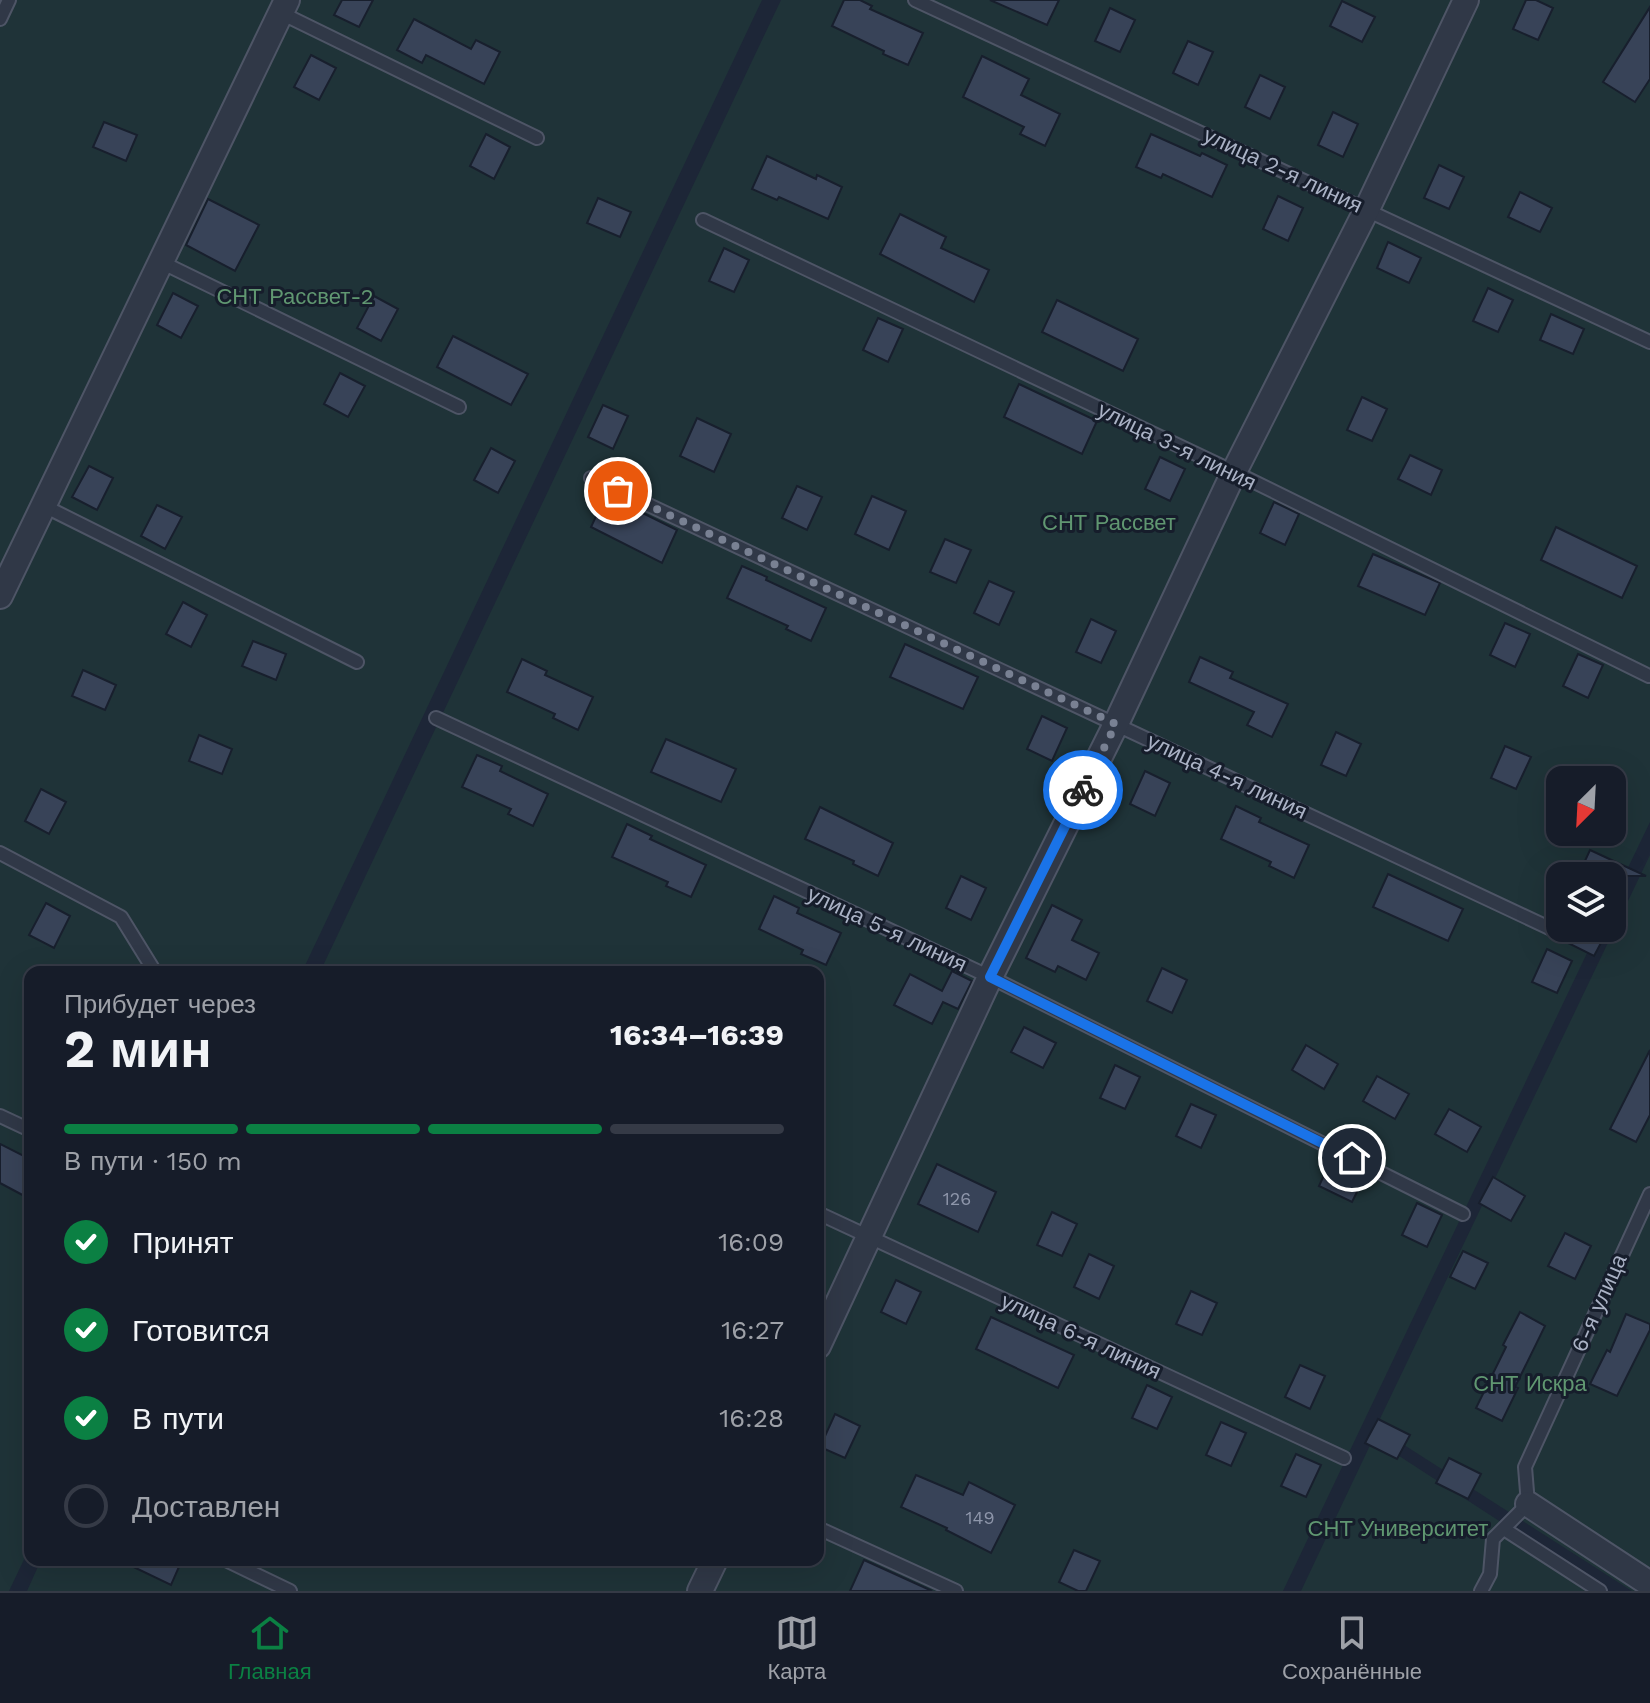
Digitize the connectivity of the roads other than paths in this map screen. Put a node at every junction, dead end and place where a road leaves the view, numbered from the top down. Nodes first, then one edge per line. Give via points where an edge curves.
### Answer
1 (9, 0) edge
2 (915, 0) edge
3 (1466, 0) edge
4 (284, 7) edge
5 (0, 19) edge
6 (537, 138) dead end
7 (1367, 209) junction
8 (703, 220) dead end
9 (161, 262) junction
10 (1650, 342) edge
11 (459, 407) dead end
12 (1234, 472) junction
13 (591, 478) dead end
14 (44, 506) junction
15 (0, 596) edge
16 (357, 662) dead end
17 (1649, 676) edge
18 (436, 718) dead end
19 (1116, 724) junction
20 (0, 853) edge
21 (1546, 926) edge
22 (151, 966) edge
23 (990, 977) junction
24 (0, 1116) edge
25 (24, 1127) edge
26 (1650, 1194) edge
27 (1463, 1214) dead end
28 (824, 1216) edge
29 (870, 1238) junction
30 (824, 1334) edge
31 (1344, 1458) dead end
32 (1528, 1504) junction
33 (1504, 1529) junction
34 (824, 1531) edge
35 (238, 1566) edge
36 (712, 1566) edge
37 (1650, 1584) edge
38 (290, 1591) edge
39 (700, 1591) edge
40 (956, 1591) edge
41 (1481, 1591) edge
42 (1600, 1591) edge

1 - 5 lane
2 - 7 lane, улица 2-я линия
3 - 7 street
4 - 6 lane
4 - 9 street
7 - 10 lane, улица 2-я линия
7 - 12 street
8 - 12 lane, улица 3-я линия
9 - 11 lane
9 - 14 street
12 - 17 lane, улица 3-я линия
12 - 19 street
13 - 19 lane, улица 4-я линия
14 - 15 street
14 - 16 lane
18 - 23 lane, улица 5-я линия
19 - 21 lane, улица 4-я линия
19 - 23 street
20 - 22 lane via 121,917
23 - 27 lane, улица 5-я линия
23 - 29 street
24 - 25 lane
26 - 32 lane, 6-я улица via 1525,1467
28 - 29 lane, улица 6-я линия
29 - 30 street
29 - 31 lane, улица 6-я линия
32 - 33 lane
32 - 37 street
33 - 41 lane via 1493,1539 1490,1574
33 - 42 lane
34 - 40 lane
35 - 38 lane
36 - 39 street

